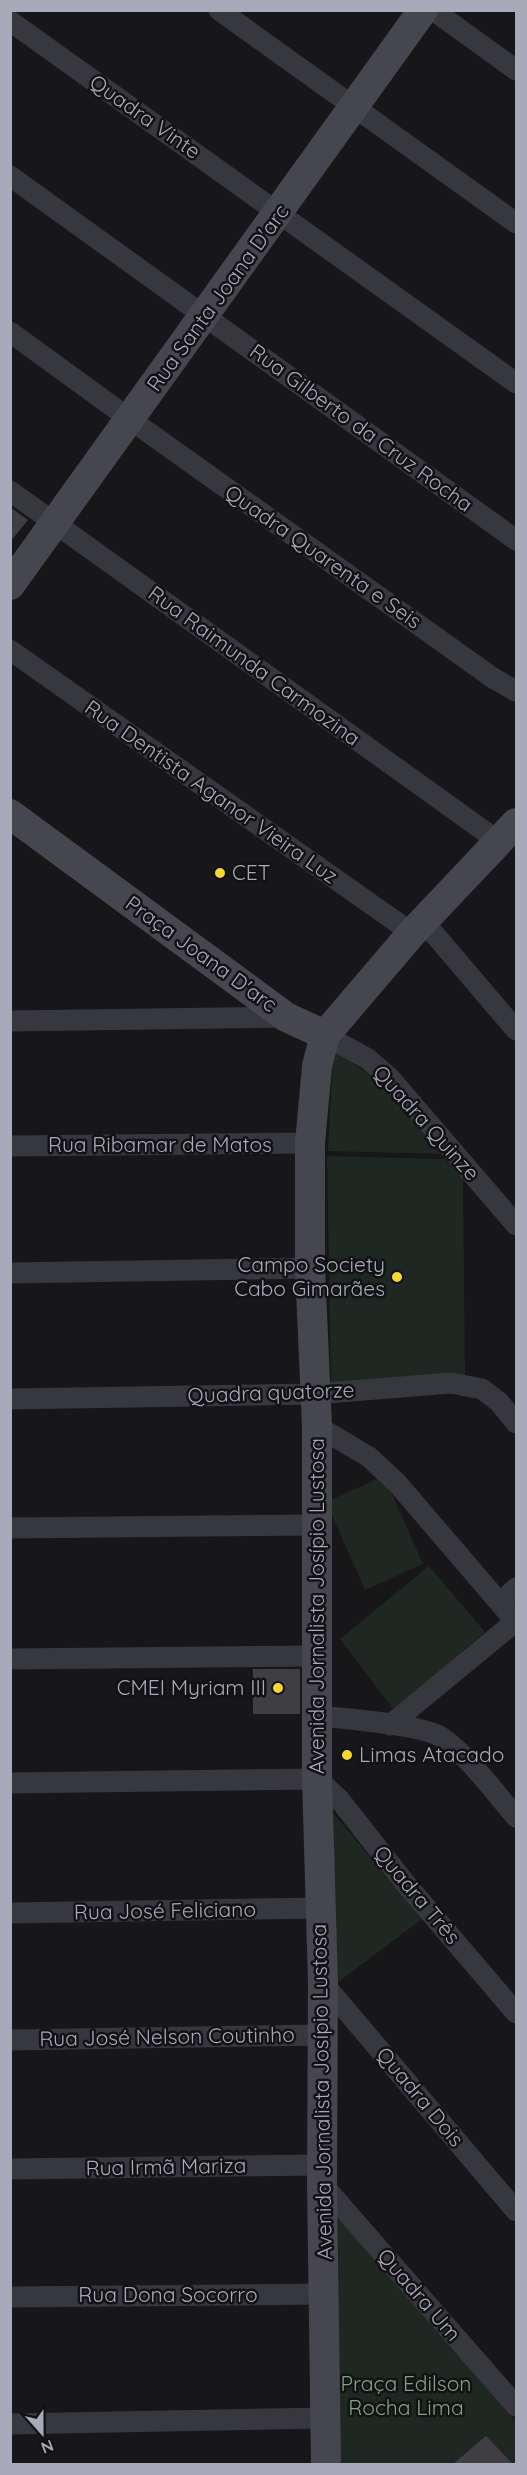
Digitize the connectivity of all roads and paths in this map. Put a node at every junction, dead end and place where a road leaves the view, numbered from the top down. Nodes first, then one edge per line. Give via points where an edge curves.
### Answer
1 (219, 10) edge
2 (423, 10) edge
3 (433, 10) edge
4 (10, 21) edge
5 (516, 70) edge
6 (353, 108) junction
7 (10, 176) edge
8 (279, 213) junction
9 (516, 223) edge
10 (205, 316) junction
11 (10, 332) edge
12 (516, 383) edge
13 (131, 420) junction
14 (10, 491) edge
15 (56, 524) junction
16 (516, 540) edge
17 (10, 585) edge
18 (10, 651) edge
19 (516, 691) edge
20 (10, 814) edge
21 (511, 830) edge
22 (418, 927) junction
23 (286, 1017) junction
24 (10, 1021) edge
25 (516, 1030) edge
26 (325, 1035) junction
27 (310, 1143) junction
28 (10, 1146) edge
29 (516, 1225) edge
30 (310, 1268) junction
31 (10, 1273) edge
32 (314, 1394) junction
33 (10, 1399) edge
34 (516, 1423) edge
35 (317, 1426) junction
36 (316, 1526) junction
37 (10, 1528) edge
38 (508, 1595) edge
39 (516, 1621) edge
40 (318, 1656) junction
41 (10, 1659) edge
42 (319, 1716) junction
43 (390, 1725) junction
44 (317, 1779) junction
45 (10, 1783) edge
46 (516, 1817) edge
47 (319, 1908) junction
48 (10, 1913) edge
49 (322, 1983) junction
50 (516, 2013) edge
51 (323, 2035) junction
52 (10, 2040) edge
53 (10, 2169) edge
54 (322, 2174) junction
55 (516, 2211) edge
56 (325, 2294) junction
57 (10, 2297) edge
58 (516, 2406) edge
59 (326, 2418) junction
60 (10, 2424) edge
61 (326, 2464) edge

1 - 6 street
2 - 6 street, Rua Santa Joana D'arc
3 - 5 street
4 - 8 street, Quadra Vinte
6 - 8 street, Rua Santa Joana D'arc
6 - 9 street
7 - 10 street, Rua Gilberto da Cruz Rocha
8 - 10 street, Rua Santa Joana D'arc
8 - 12 street, Quadra Vinte
10 - 13 street, Rua Santa Joana D'arc
10 - 16 street, Rua Gilberto da Cruz Rocha
11 - 13 street
13 - 15 street, Rua Santa Joana D'arc
13 - 19 street, Quadra Quarenta e Seis
14 - 15 street, Rua Raimunda Carmozina
15 - 17 street, Rua Santa Joana D'arc
15 - 21 street, Rua Raimunda Carmozina
18 - 22 street, Rua Dentista Aganor Vieira Luz
20 - 23 street, Praça Joana D'arc
21 - 22 street, Avenida Jornalista Josípio Lustosa
22 - 25 street, Rua Dentista Aganor Vieira Luz
22 - 26 street, Avenida Jornalista Josípio Lustosa
23 - 24 street, Praça Joana D'arc
23 - 26 street
26 - 27 street, Avenida Jornalista Josípio Lustosa via 319,1052
26 - 29 street, Quadra Quinze via 368,1059 390,1078
27 - 28 street, Rua Ribamar de Matos
27 - 30 street, Avenida Jornalista Josípio Lustosa
30 - 31 street
30 - 32 street, Avenida Jornalista Josípio Lustosa
32 - 33 street, Quadra quatorze
32 - 34 street, Quadra quatorze via 469,1384 499,1402
32 - 35 street, Avenida Jornalista Josípio Lustosa
35 - 36 street, Avenida Jornalista Josípio Lustosa
35 - 38 street, Quadra quatorze via 369,1457
36 - 37 street
36 - 40 street, Avenida Jornalista Josípio Lustosa
38 - 39 street, Quadra quatorze
39 - 43 street
40 - 41 street
40 - 42 street, Avenida Jornalista Josípio Lustosa
42 - 43 street
42 - 44 street, Avenida Jornalista Josípio Lustosa
43 - 46 street via 442,1738
44 - 45 street
44 - 47 street, Avenida Jornalista Josípio Lustosa
44 - 50 street, Quadra Três via 339,1799
47 - 48 street, Rua José Feliciano
47 - 49 street, Avenida Jornalista Josípio Lustosa
49 - 51 street, Avenida Jornalista Josípio Lustosa
49 - 55 street, Quadra Dois
51 - 52 street, Rua José Nelson Coutinho
51 - 54 street, Avenida Jornalista Josípio Lustosa
53 - 54 street, Rua Irmã Mariza
54 - 56 street, Avenida Jornalista Josípio Lustosa
54 - 58 street, Quadra Um
56 - 57 street, Rua Dona Socorro
56 - 59 street, Avenida Jornalista Josípio Lustosa
59 - 60 street
59 - 61 street, Avenida Jornalista Josípio Lustosa

